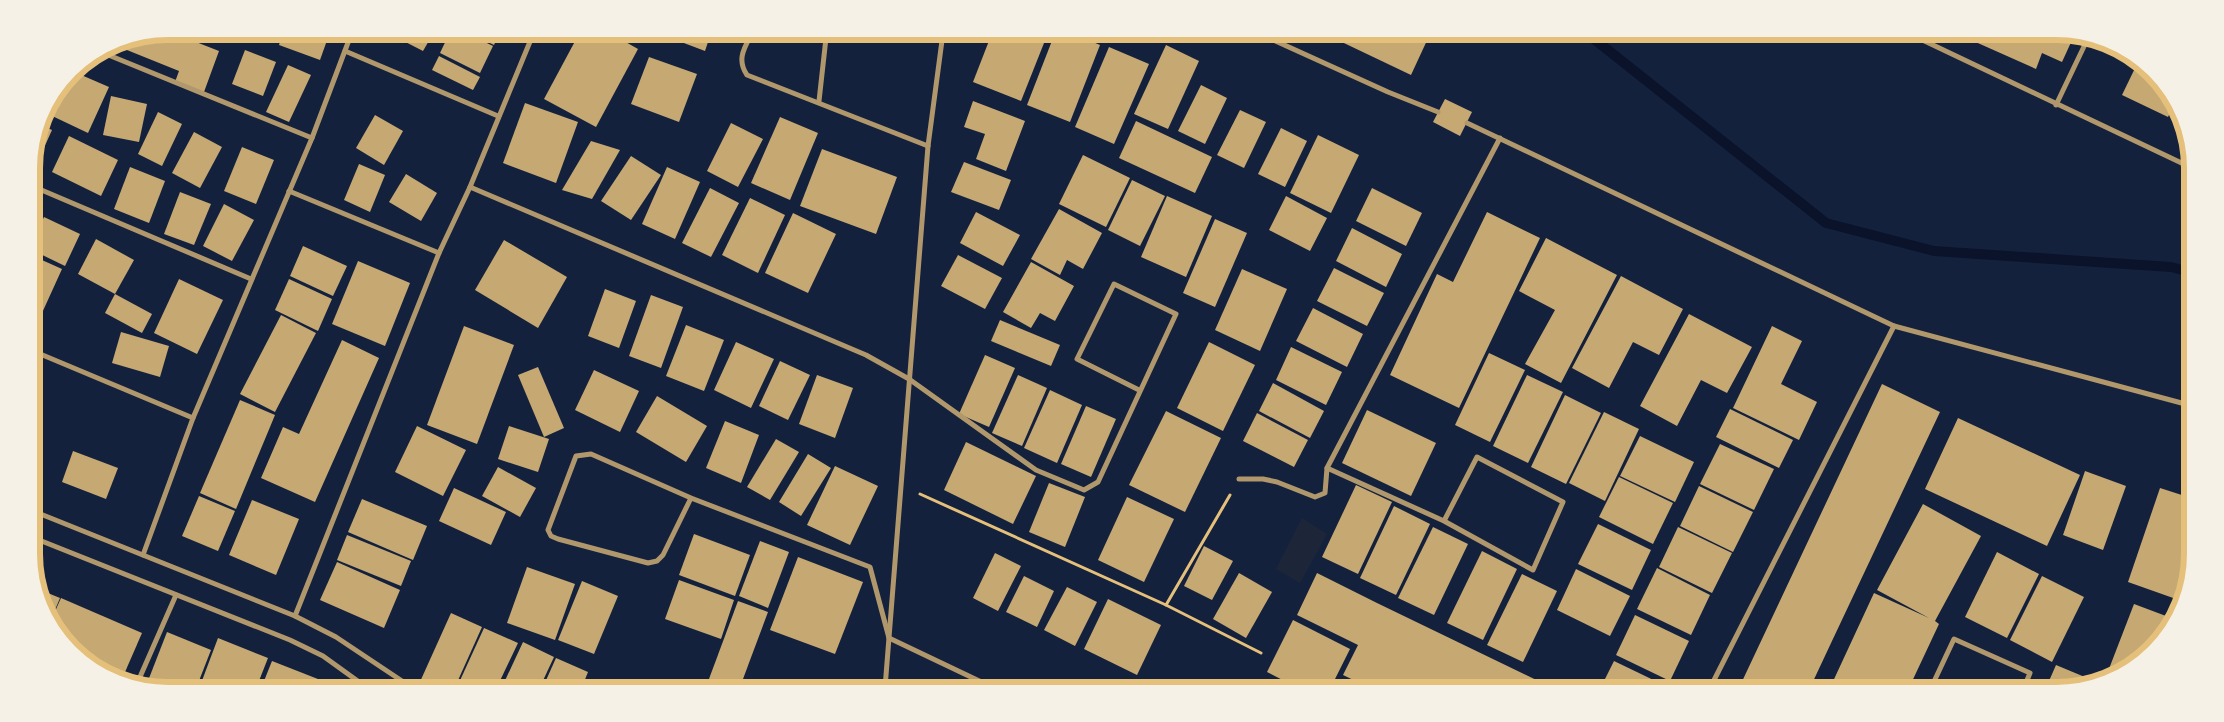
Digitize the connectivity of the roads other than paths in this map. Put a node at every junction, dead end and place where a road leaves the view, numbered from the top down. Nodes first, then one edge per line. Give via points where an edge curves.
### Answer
1 (349, 40) edge
2 (531, 40) edge
3 (748, 40) edge
4 (826, 40) edge
5 (942, 40) edge
6 (1273, 40) edge
7 (1922, 40) edge
8 (2086, 44) edge
9 (345, 52) junction
10 (108, 55) edge
11 (819, 101) junction
12 (2056, 105) junction
13 (1438, 112) dead end
14 (498, 116) junction
15 (1467, 123) dead end
16 (312, 138) junction
17 (1500, 138) junction
18 (928, 146) junction
19 (2184, 164) edge
20 (470, 187) junction
21 (40, 189) edge
22 (289, 191) junction
23 (439, 253) junction
24 (251, 279) junction
25 (1894, 326) junction
26 (40, 354) edge
27 (909, 379) junction
28 (1140, 390) junction
29 (2184, 404) edge
30 (193, 418) junction
31 (1327, 468) junction
32 (1239, 479) road end
33 (691, 498) junction
34 (40, 513) edge
35 (1444, 521) junction
36 (40, 540) edge
37 (143, 555) junction
38 (176, 595) junction
39 (295, 616) junction
40 (889, 638) junction
41 (139, 679) edge
42 (360, 682) edge
43 (404, 682) edge
44 (885, 682) edge
45 (981, 682) edge
46 (1713, 682) edge
47 (1934, 682) edge
48 (2026, 682) edge

1 - 9 street
2 - 14 street
3 - 11 street via 741,54 747,75
4 - 11 street
5 - 18 street
6 - 13 street
7 - 12 street
8 - 12 street
9 - 14 street
9 - 16 street
10 - 16 street
11 - 18 street
12 - 19 street
14 - 20 street
15 - 17 street
16 - 22 street
17 - 25 street
17 - 31 street
18 - 27 street
20 - 23 street
20 - 27 street via 866,355
21 - 24 street
22 - 23 street
22 - 24 street
23 - 39 street
24 - 30 street
25 - 29 street
25 - 46 street
26 - 30 street
27 - 28 street via 1036,470 1084,490 1098,482
27 - 40 street
28 - 28 street via 1176,314 1114,284 1077,359
30 - 37 street
31 - 32 street via 1325,494 1315,497 1276,482
31 - 35 street
33 - 33 street via 590,454 583,454 576,456 548,530 558,539 648,563 657,561
33 - 40 street via 870,567
34 - 37 street
35 - 35 street via 1533,570 1563,502 1477,457
36 - 38 street
37 - 39 street
38 - 41 street
38 - 42 street via 324,656
39 - 43 street via 336,637
40 - 44 street
40 - 45 street
47 - 48 street via 1954,639 2030,673

